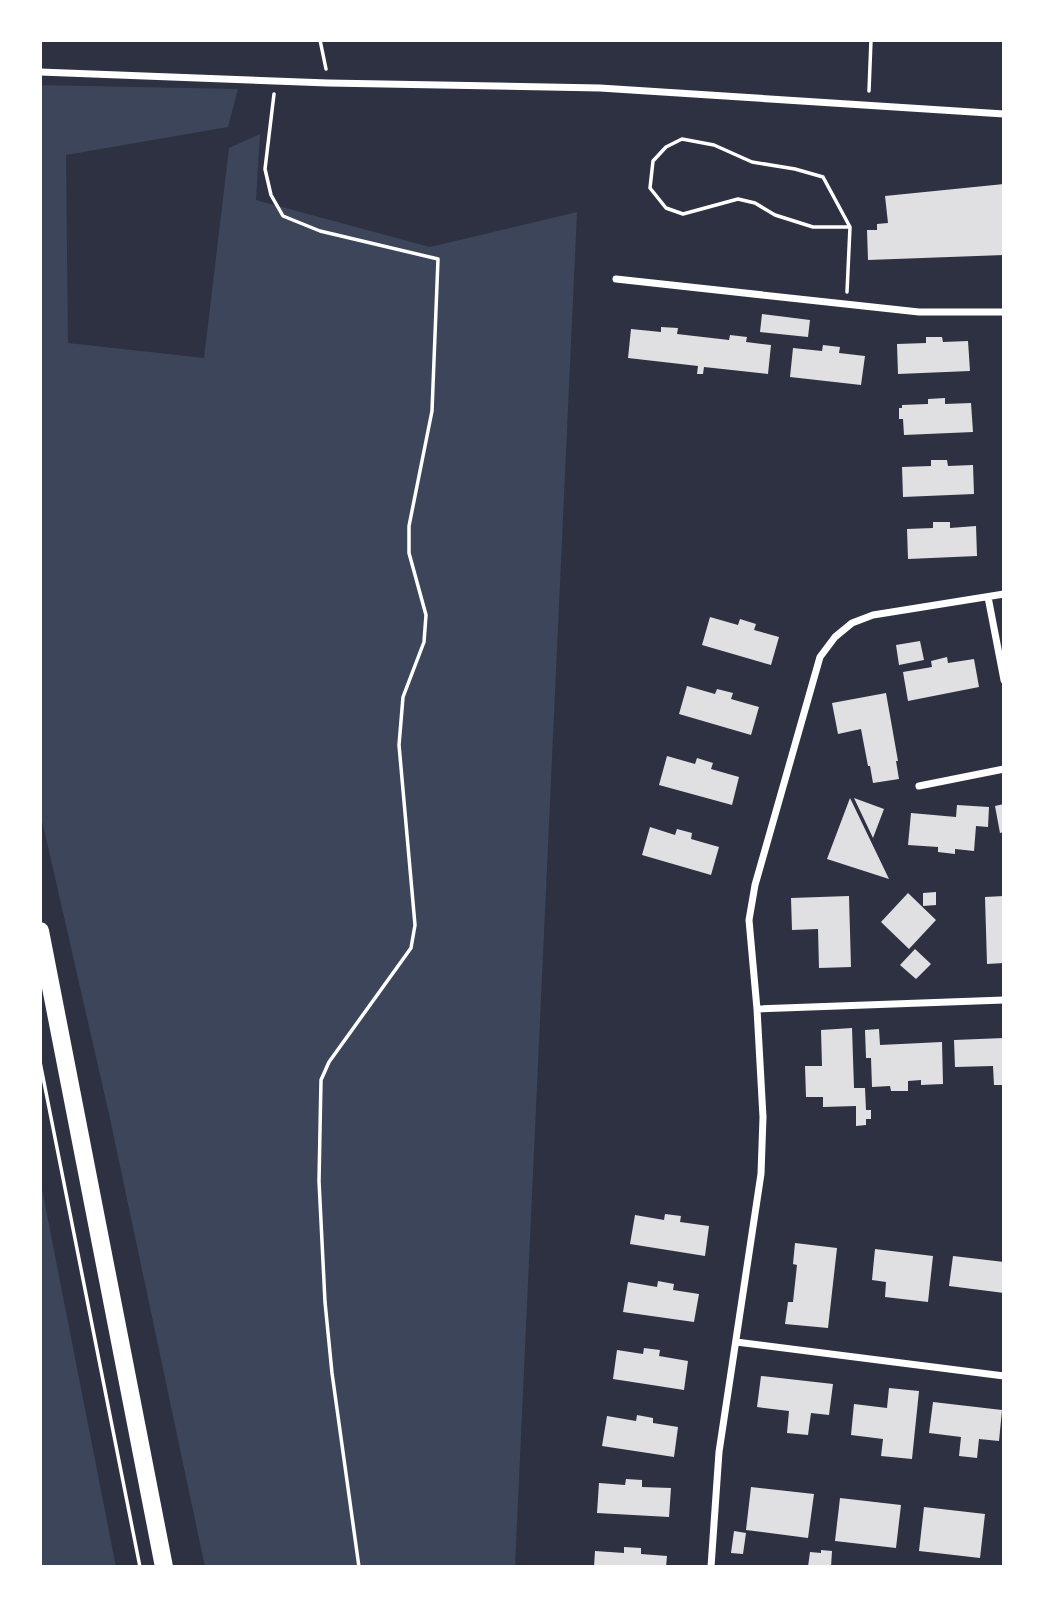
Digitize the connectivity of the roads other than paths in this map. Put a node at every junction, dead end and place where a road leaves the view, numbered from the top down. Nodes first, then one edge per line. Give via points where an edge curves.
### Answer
1 (40, 72) edge
2 (1004, 114) edge
3 (616, 279) dead end
4 (1004, 312) edge
5 (1004, 594) edge
6 (988, 597) junction
7 (1004, 680) edge
8 (1004, 769) edge
9 (919, 786) dead end
10 (40, 931) edge
11 (1004, 1000) edge
12 (757, 1009) junction
13 (736, 1342) junction
14 (1004, 1376) edge
15 (164, 1567) edge
16 (711, 1567) edge

1 - 2 street via 600,88
3 - 4 street via 919,312
5 - 6 street
6 - 7 street
6 - 12 street via 873,615 852,623 820,657 751,908
8 - 9 street
10 - 15 main road
11 - 12 street
12 - 13 street via 761,1174
13 - 14 street
13 - 16 street via 719,1452

